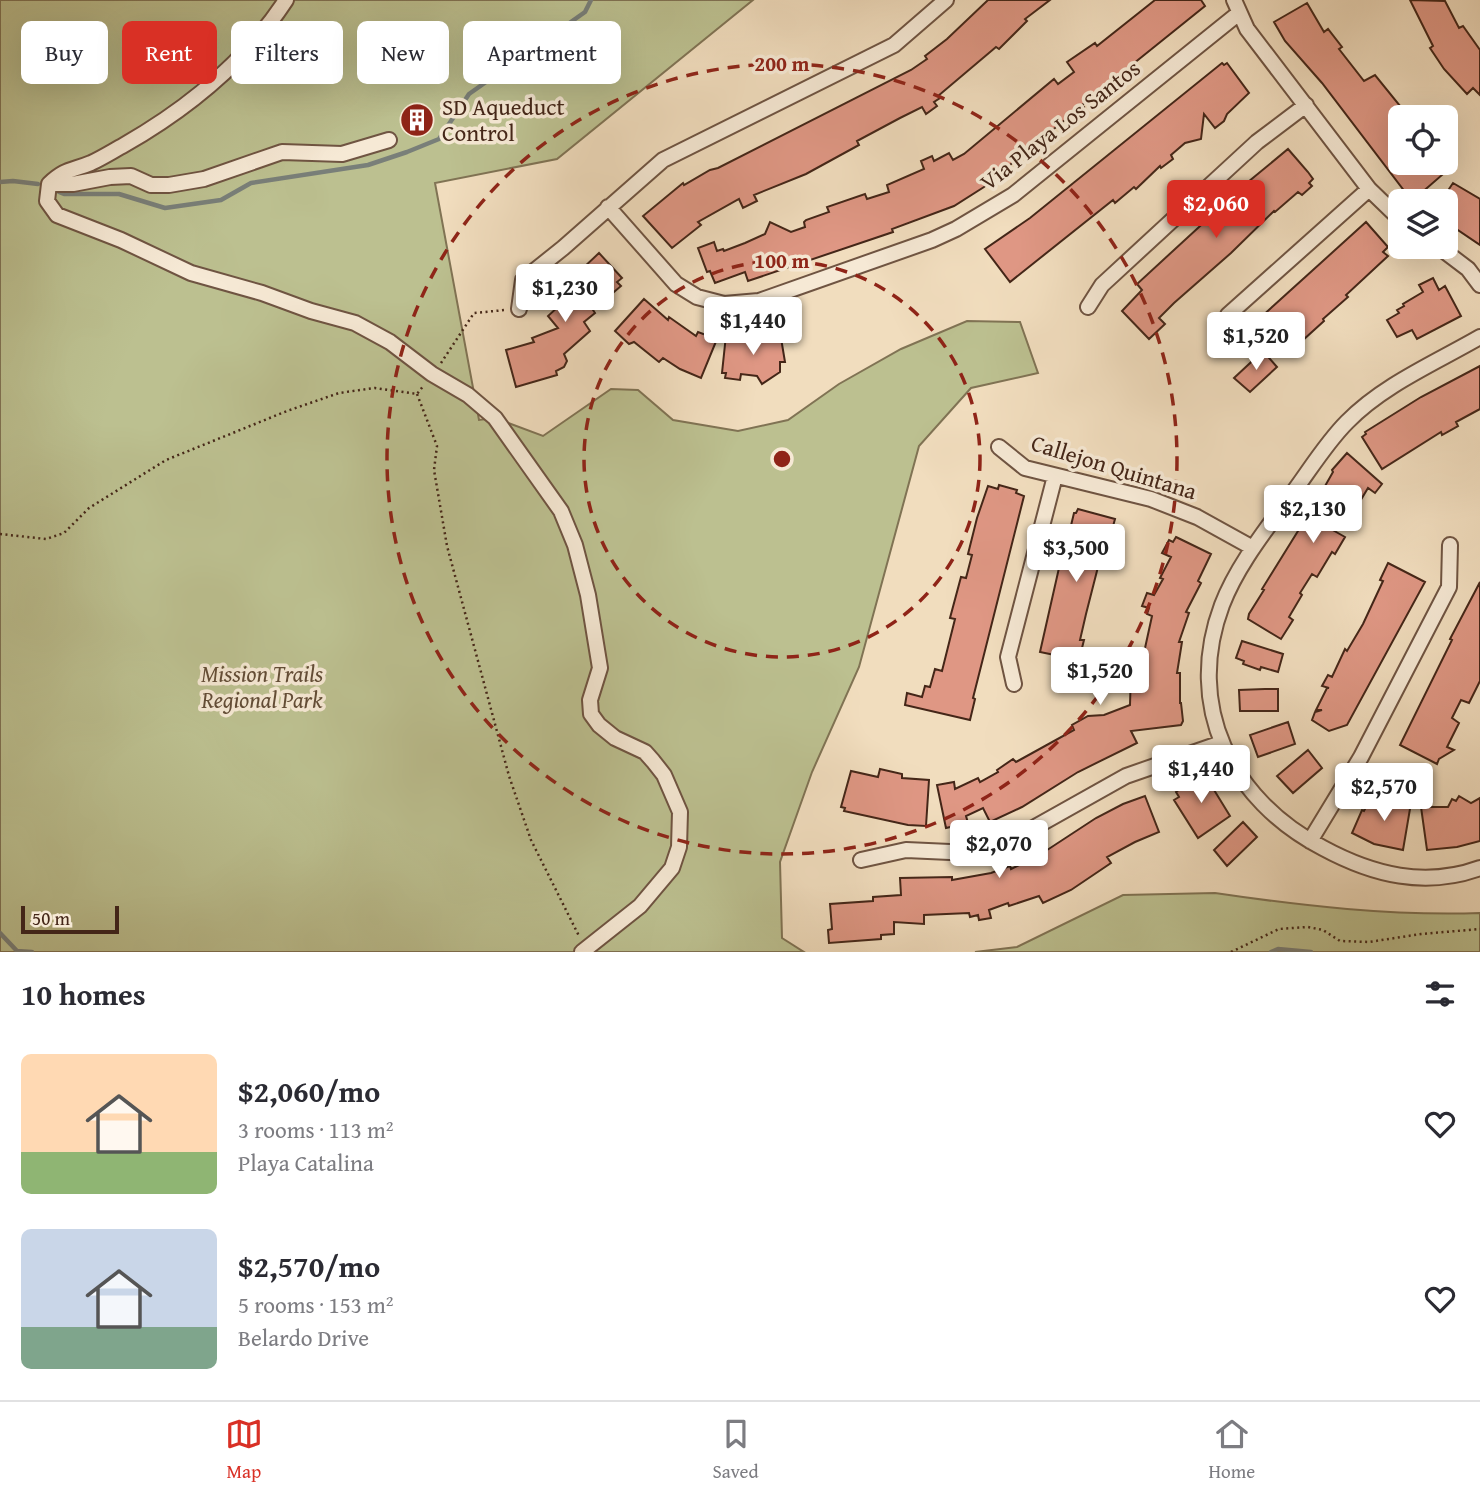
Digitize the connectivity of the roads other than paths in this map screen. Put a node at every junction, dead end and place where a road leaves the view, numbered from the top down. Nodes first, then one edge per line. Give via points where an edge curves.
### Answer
1 (286, 0) edge
2 (946, 0) edge
3 (1237, 7) edge
4 (1306, 105) junction
5 (390, 140) dead end
6 (49, 184) junction
7 (1369, 188) junction
8 (608, 207) junction
9 (1388, 207) edge
10 (1455, 259) edge
11 (1480, 285) edge
12 (1088, 307) dead end
13 (519, 309) road end
14 (1480, 337) edge
15 (1219, 342) dead end
16 (999, 447) dead end
17 (1055, 476) junction
18 (1450, 545) dead end
19 (1253, 548) junction
20 (1014, 684) dead end
21 (1221, 743) junction
22 (1310, 841) junction
23 (861, 860) dead end
24 (1480, 868) edge
25 (584, 950) edge

1 - 6 street via 269,26 204,91 134,139 91,163 63,171
2 - 8 street via 894,45 663,160
3 - 4 street via 1247,29
3 - 8 street, Via Playa Los Santos via 1013,195 932,240 759,301 724,304 697,297 676,284
4 - 7 street
4 - 12 street via 1257,142 1111,276
5 - 6 street via 342,154 282,152 204,179 169,185 151,185 131,176
6 - 25 street via 47,201 64,219 191,273 355,323 390,342 495,418 561,511 588,595 600,668 590,700 591,714 615,738 645,752 664,775 680,811 679,848 672,869 640,906
7 - 9 street
7 - 15 street via 1228,315
8 - 13 street via 523,280
10 - 11 street
14 - 19 street via 1381,393 1347,421
16 - 17 street, Callejon Quintana via 1025,468
17 - 19 street, Callejon Quintana via 1151,499 1197,517
17 - 20 street via 1008,657
18 - 22 street via 1449,587 1361,757
19 - 21 street via 1223,604 1210,646 1209,680
21 - 22 street via 1250,791 1284,824
21 - 23 street via 1126,776 1003,845 972,853 906,850
22 - 24 street via 1352,864 1403,878 1436,878

